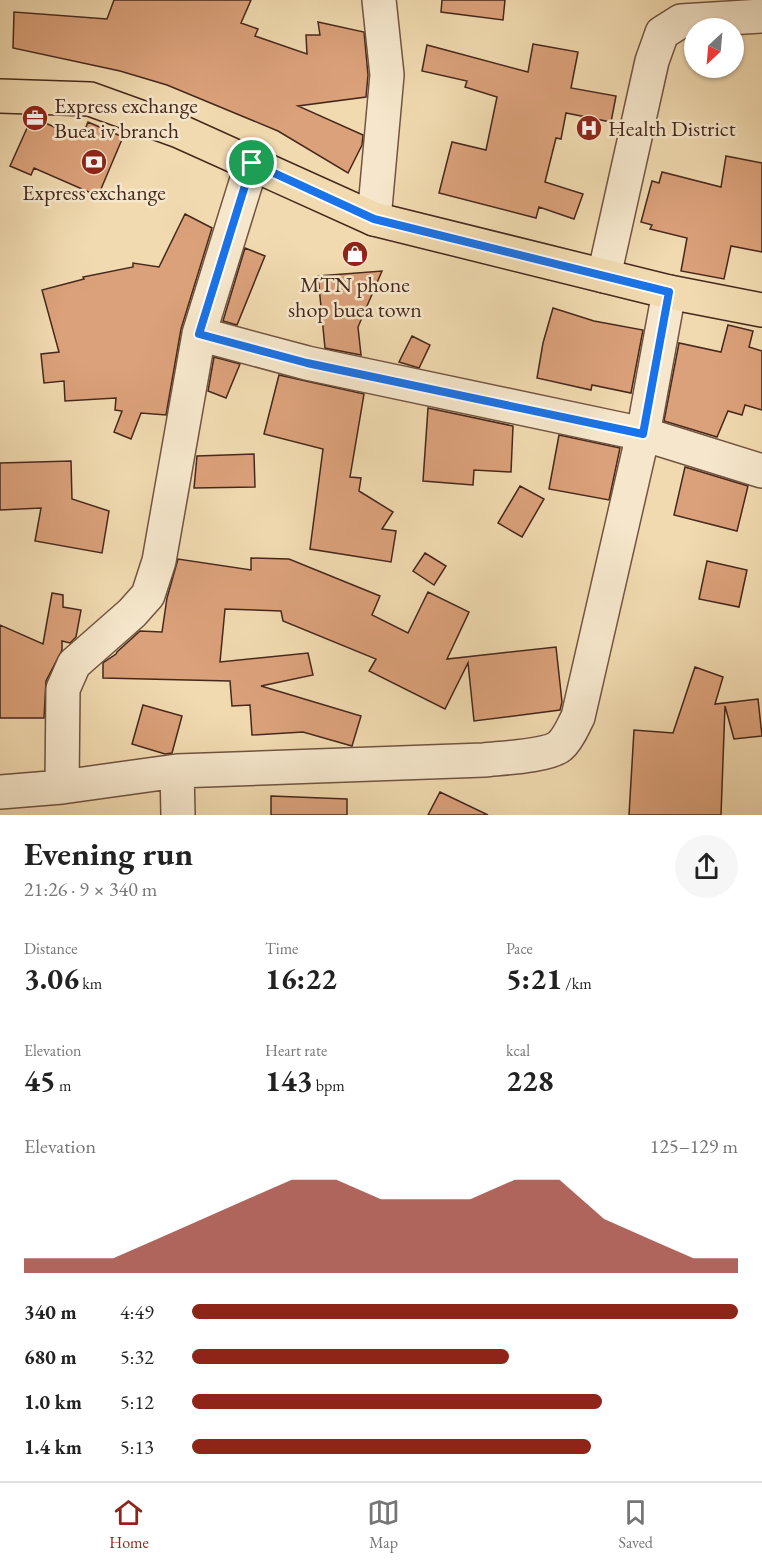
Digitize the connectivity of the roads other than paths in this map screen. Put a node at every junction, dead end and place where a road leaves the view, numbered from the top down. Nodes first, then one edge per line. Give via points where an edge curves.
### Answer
1 (379, 0) edge
2 (762, 16) edge
3 (0, 96) edge
4 (252, 163) junction
5 (374, 219) junction
6 (604, 276) junction
7 (669, 292) junction
8 (762, 310) edge
9 (199, 334) junction
10 (643, 434) junction
11 (762, 471) edge
12 (177, 771) junction
13 (63, 787) junction
14 (0, 792) edge
15 (178, 815) edge

1 - 5 street via 387,75
2 - 6 street via 681,21 662,33 652,61
3 - 4 main road via 90,99
4 - 5 main road
4 - 9 street
5 - 6 main road
6 - 7 main road
7 - 8 main road
7 - 10 street
9 - 10 street via 307,363
9 - 13 street via 159,561 148,595 74,664 63,689
10 - 11 street
10 - 12 street via 578,717 559,747 484,760
12 - 13 street
12 - 15 street
13 - 14 street

